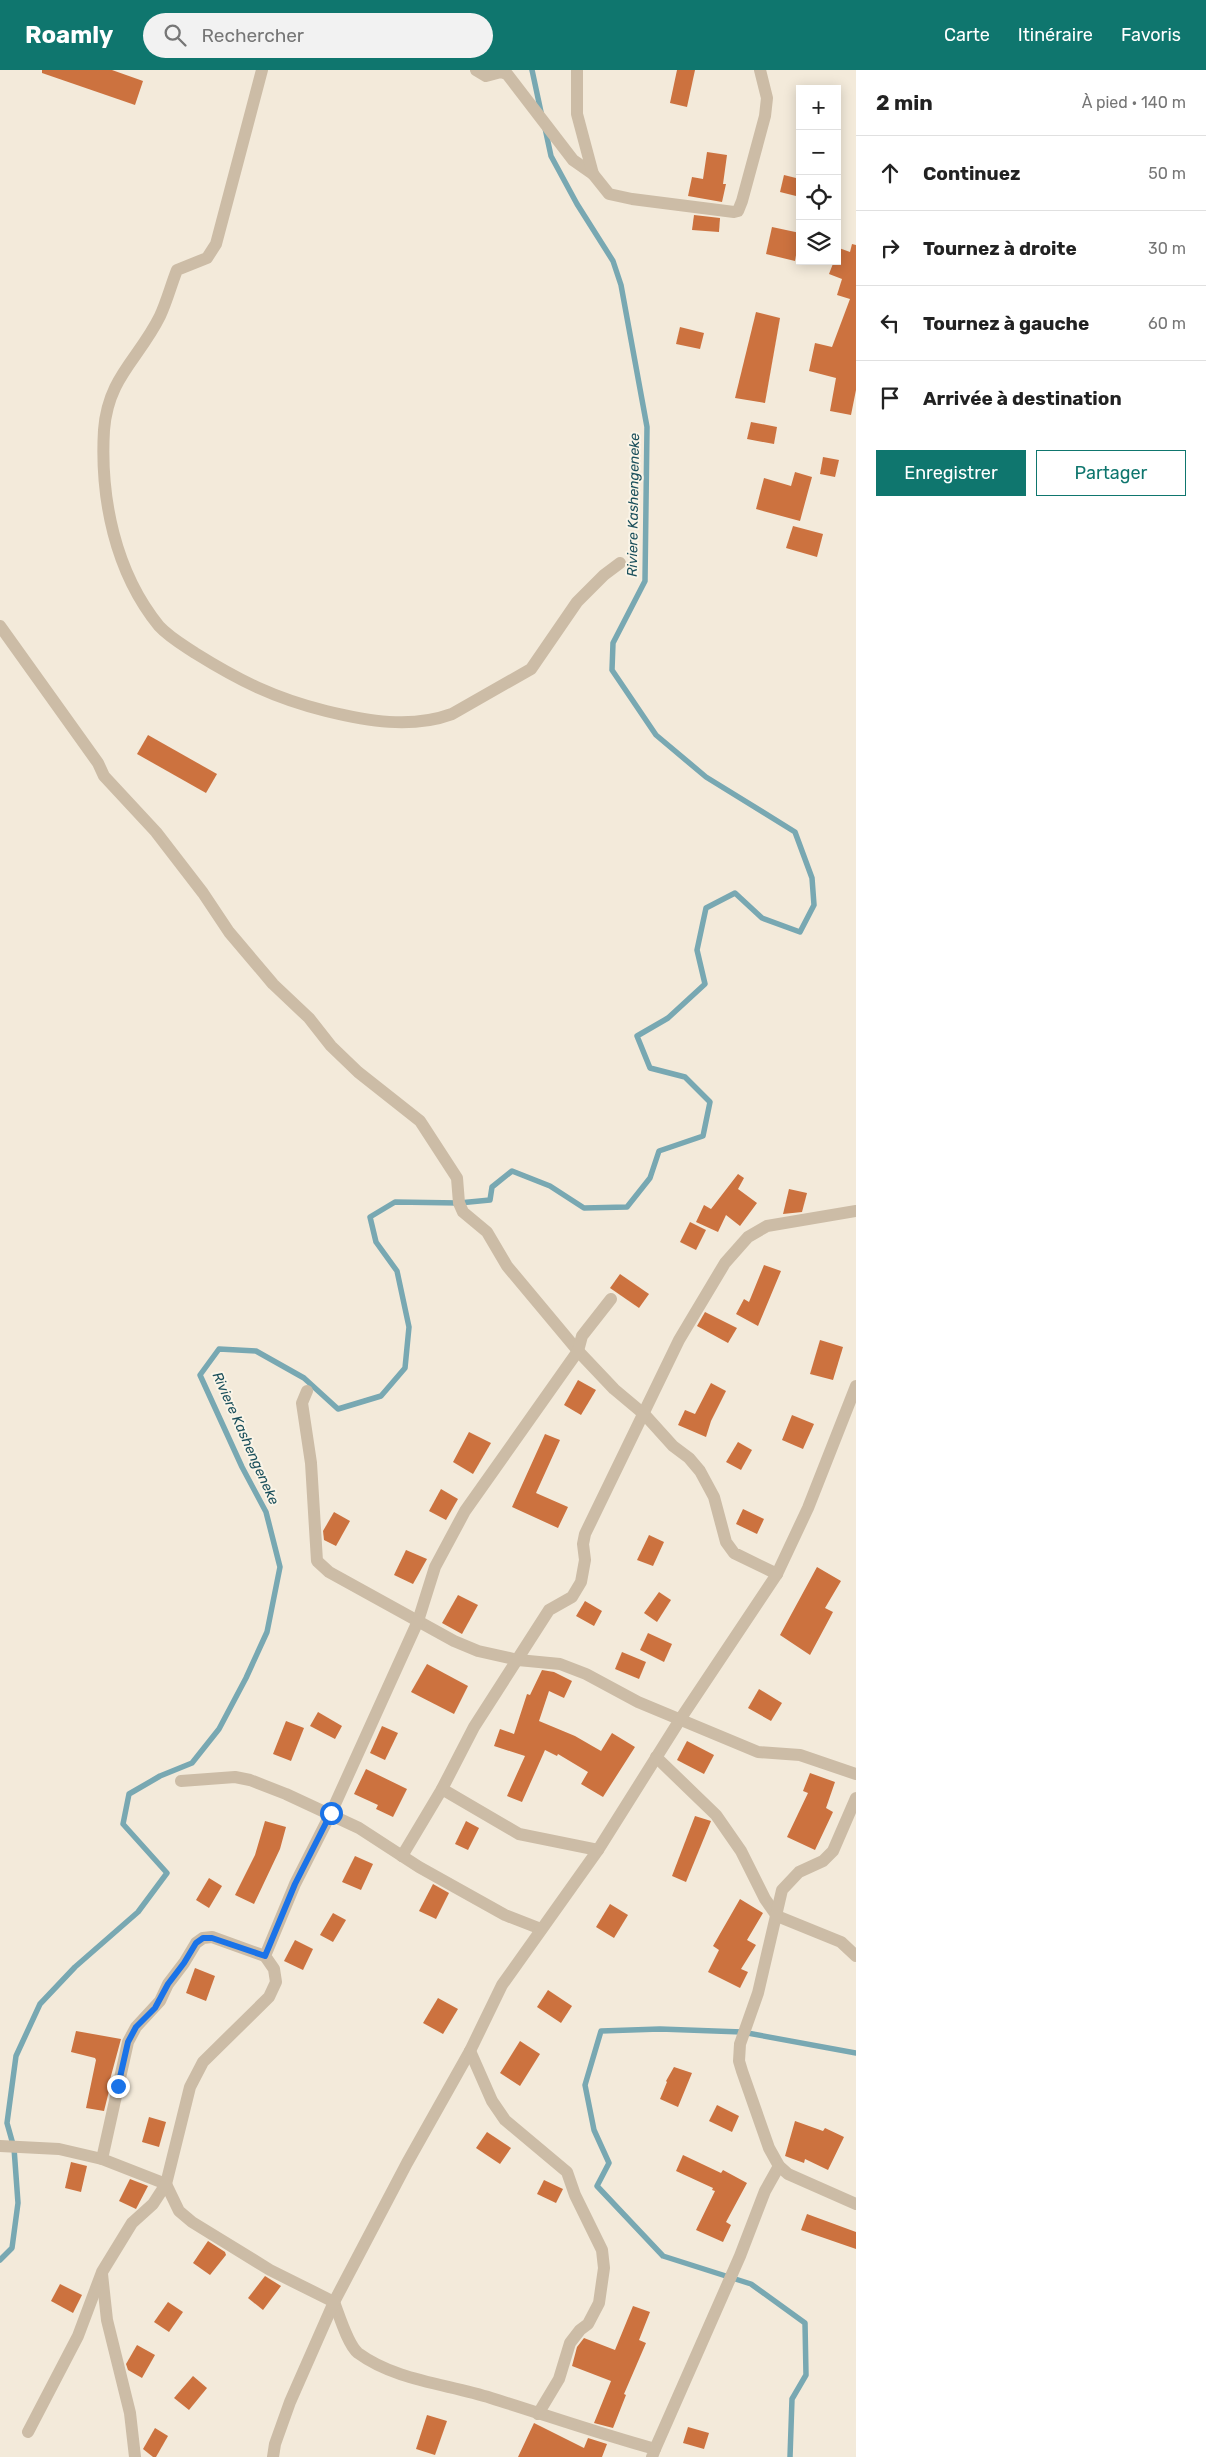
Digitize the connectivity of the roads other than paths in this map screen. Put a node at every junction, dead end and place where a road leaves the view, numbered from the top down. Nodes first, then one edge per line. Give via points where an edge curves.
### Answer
1 (262, 70) edge
2 (476, 70) edge
3 (577, 70) edge
4 (760, 70) edge
5 (593, 174) junction
6 (620, 563) dead end
7 (0, 626) edge
8 (856, 1211) edge
9 (611, 1299) dead end
10 (578, 1351) junction
11 (856, 1386) edge
12 (307, 1391) dead end
13 (645, 1415) junction
14 (777, 1574) junction
15 (418, 1621) junction
16 (518, 1660) junction
17 (681, 1718) junction
18 (656, 1757) junction
19 (856, 1774) edge
20 (181, 1781) dead end
21 (442, 1789) junction
22 (856, 1798) edge
23 (331, 1813) junction
24 (852, 1819) edge
25 (598, 1850) junction
26 (402, 1856) junction
27 (777, 1916) junction
28 (541, 1929) junction
29 (265, 1956) junction
30 (856, 1956) edge
31 (470, 2052) junction
32 (0, 2146) edge
33 (102, 2159) junction
34 (779, 2166) junction
35 (166, 2184) junction
36 (856, 2204) edge
37 (102, 2272) junction
38 (334, 2302) junction
39 (538, 2414) junction
40 (28, 2432) dead end
41 (653, 2453) edge
42 (135, 2457) edge
43 (273, 2457) edge

1 - 6 street via 216,244 207,258 177,270 160,316 114,386 106,415 108,516 118,550 144,604 156,621 175,640 244,683 294,703 383,722 438,719 530,668 577,602 604,574
2 - 5 street via 486,76 501,72 507,74 573,160
3 - 5 street via 577,114
4 - 5 street via 767,98 765,116 738,211 609,194
7 - 10 street via 104,776 156,832 251,960 358,1072 420,1121 458,1178 459,1204 463,1212 487,1232 507,1266
8 - 13 street via 767,1226 748,1237 724,1263 679,1340
9 - 10 street via 582,1336
10 - 13 street via 614,1389
10 - 15 street via 464,1511 435,1567
11 - 14 street via 808,1508
12 - 15 street via 302,1403 311,1463 317,1561 328,1572
13 - 14 street via 700,1471 714,1496 726,1542 734,1553
13 - 16 street via 585,1534 581,1582 572,1597 549,1610
14 - 17 street
15 - 16 street via 454,1642
15 - 23 street
16 - 17 street via 560,1664 638,1702
16 - 21 street via 474,1727
17 - 18 street
17 - 19 street via 758,1752 800,1754
18 - 25 street
18 - 27 street via 716,1815
20 - 23 street via 221,1777 250,1780
21 - 25 street via 519,1834
21 - 26 street
22 - 24 street
23 - 26 street
23 - 29 street via 295,1884
24 - 27 street via 833,1852 823,1861 799,1872 782,1890
25 - 28 street
26 - 28 street via 505,1915
27 - 30 street via 841,1942
27 - 34 street via 771,1929 758,1992 742,2032 739,2062 769,2148
28 - 31 street via 502,1985
29 - 33 street via 212,1938 203,1938 196,1943 160,2001 136,2027 128,2042
29 - 35 street via 274,1969 276,1982 269,1997 204,2062 190,2087
31 - 38 street
31 - 39 street via 492,2101 505,2120 567,2172 602,2250 604,2268 598,2303 588,2324 570,2343 559,2379
32 - 33 street via 59,2149
33 - 35 street
34 - 36 street via 788,2174
34 - 41 street via 765,2191 740,2256
35 - 37 street via 153,2204 132,2223
35 - 38 street via 179,2211 192,2222 270,2270
37 - 40 street via 78,2336
37 - 42 street via 107,2320 130,2413
38 - 39 street via 350,2342 359,2354 415,2379 491,2398
38 - 43 street via 290,2402
39 - 41 street

